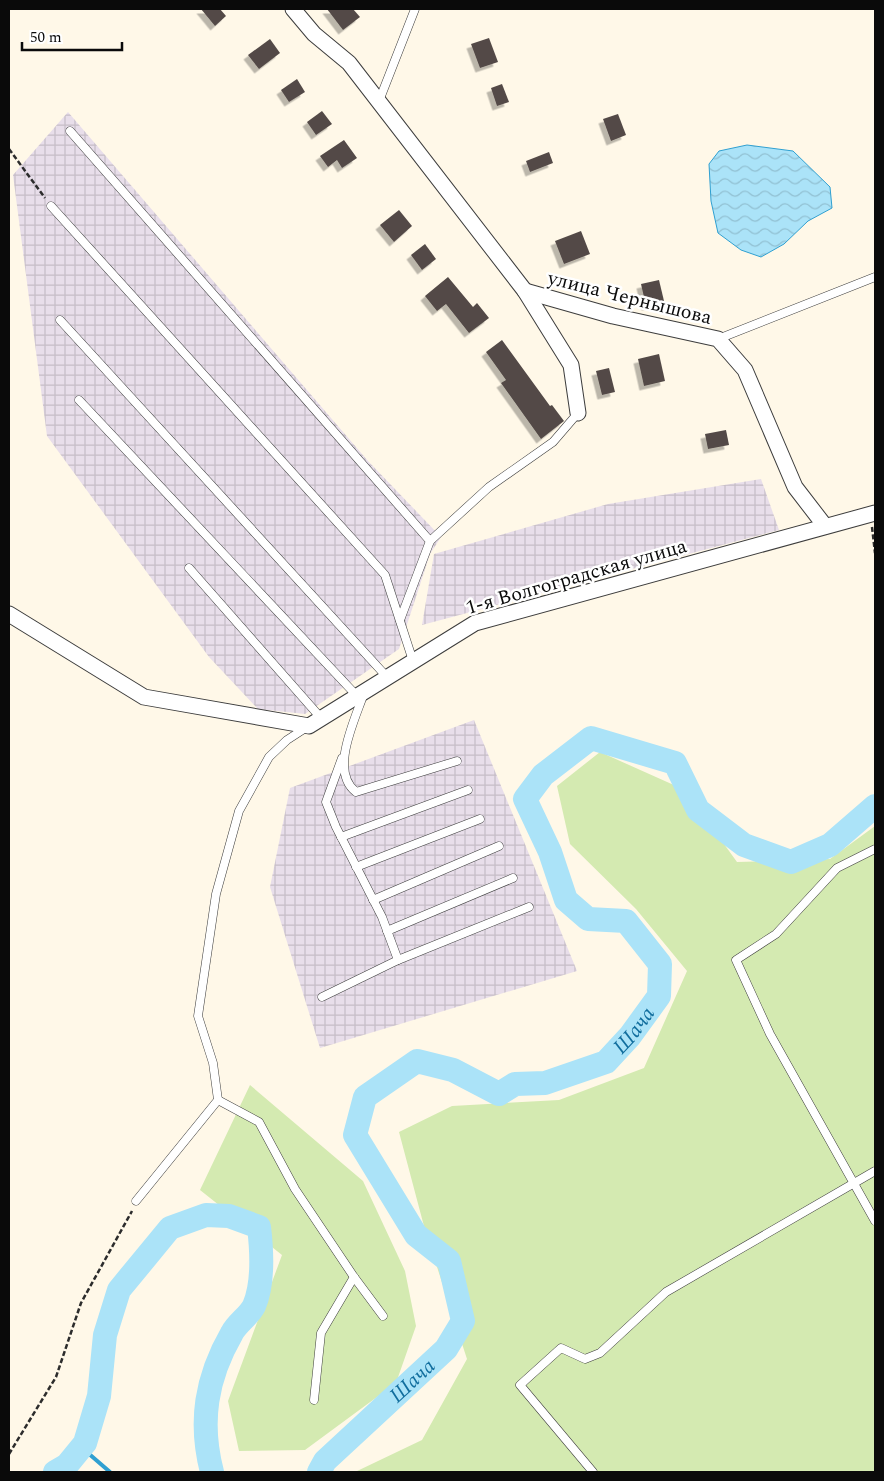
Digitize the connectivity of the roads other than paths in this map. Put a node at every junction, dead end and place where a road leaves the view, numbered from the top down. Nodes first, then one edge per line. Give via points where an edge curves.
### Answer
1 (293, 9) edge
2 (415, 9) edge
3 (379, 102) junction
4 (70, 130) dead end
5 (50, 206) road end
6 (875, 277) edge
7 (526, 291) junction
8 (60, 320) dead end
9 (718, 340) junction
10 (79, 400) dead end
11 (578, 413) joint
12 (873, 513) edge
13 (825, 526) junction
14 (430, 541) junction
15 (189, 568) dead end
16 (9, 614) edge
17 (400, 620) junction
18 (413, 661) junction
19 (387, 677) junction
20 (361, 694) junction
21 (315, 722) junction
22 (342, 758) junction
23 (457, 761) dead end
24 (468, 790) dead end
25 (480, 819) dead end
26 (341, 837) junction
27 (499, 846) dead end
28 (875, 850) edge
29 (356, 867) junction
30 (513, 878) dead end
31 (373, 900) junction
32 (529, 907) dead end
33 (387, 930) junction
34 (398, 960) junction
35 (322, 997) dead end
36 (218, 1100) junction
37 (875, 1171) edge
38 (855, 1182) junction
39 (136, 1201) road end
40 (875, 1221) edge
41 (354, 1277) junction
42 (383, 1316) dead end
43 (314, 1400) dead end
44 (593, 1472) edge

1 - 3 street, улица Чернышова via 314,34 349,63
2 - 3 lane
3 - 7 street, улица Чернышова
4 - 14 lane
5 - 17 lane via 385,575
6 - 9 lane
7 - 9 street, улица Чернышова via 613,316
7 - 11 street, улица Чернышова via 571,365
8 - 19 lane
9 - 13 street, улица Чернышова via 745,370 795,487
10 - 20 lane
11 - 14 lane via 553,442 489,487
12 - 13 street, 1-я Волгоградская улица
13 - 18 street, 1-я Волгоградская улица via 474,623
14 - 17 lane
15 - 21 lane
16 - 21 street via 144,697
17 - 18 lane
18 - 19 street, 1-я Волгоградская улица
19 - 20 street, 1-я Волгоградская улица
20 - 21 street, 1-я Волгоградская улица
20 - 22 lane
21 - 36 lane via 286,740 270,757 239,811 216,894 198,1016 213,1063
22 - 23 lane via 349,786 356,792
22 - 26 lane via 326,802
24 - 26 lane
25 - 29 lane
26 - 29 lane
27 - 31 lane
28 - 38 lane via 837,868 776,934 736,960 770,1034
29 - 31 lane
30 - 33 lane
31 - 33 lane
32 - 34 lane
33 - 34 lane
34 - 35 lane
36 - 39 lane
36 - 41 lane via 259,1122 295,1189
37 - 38 lane
38 - 40 lane
38 - 44 lane via 666,1292 600,1353 585,1360 561,1348 520,1385
41 - 42 lane
41 - 43 lane via 321,1333

